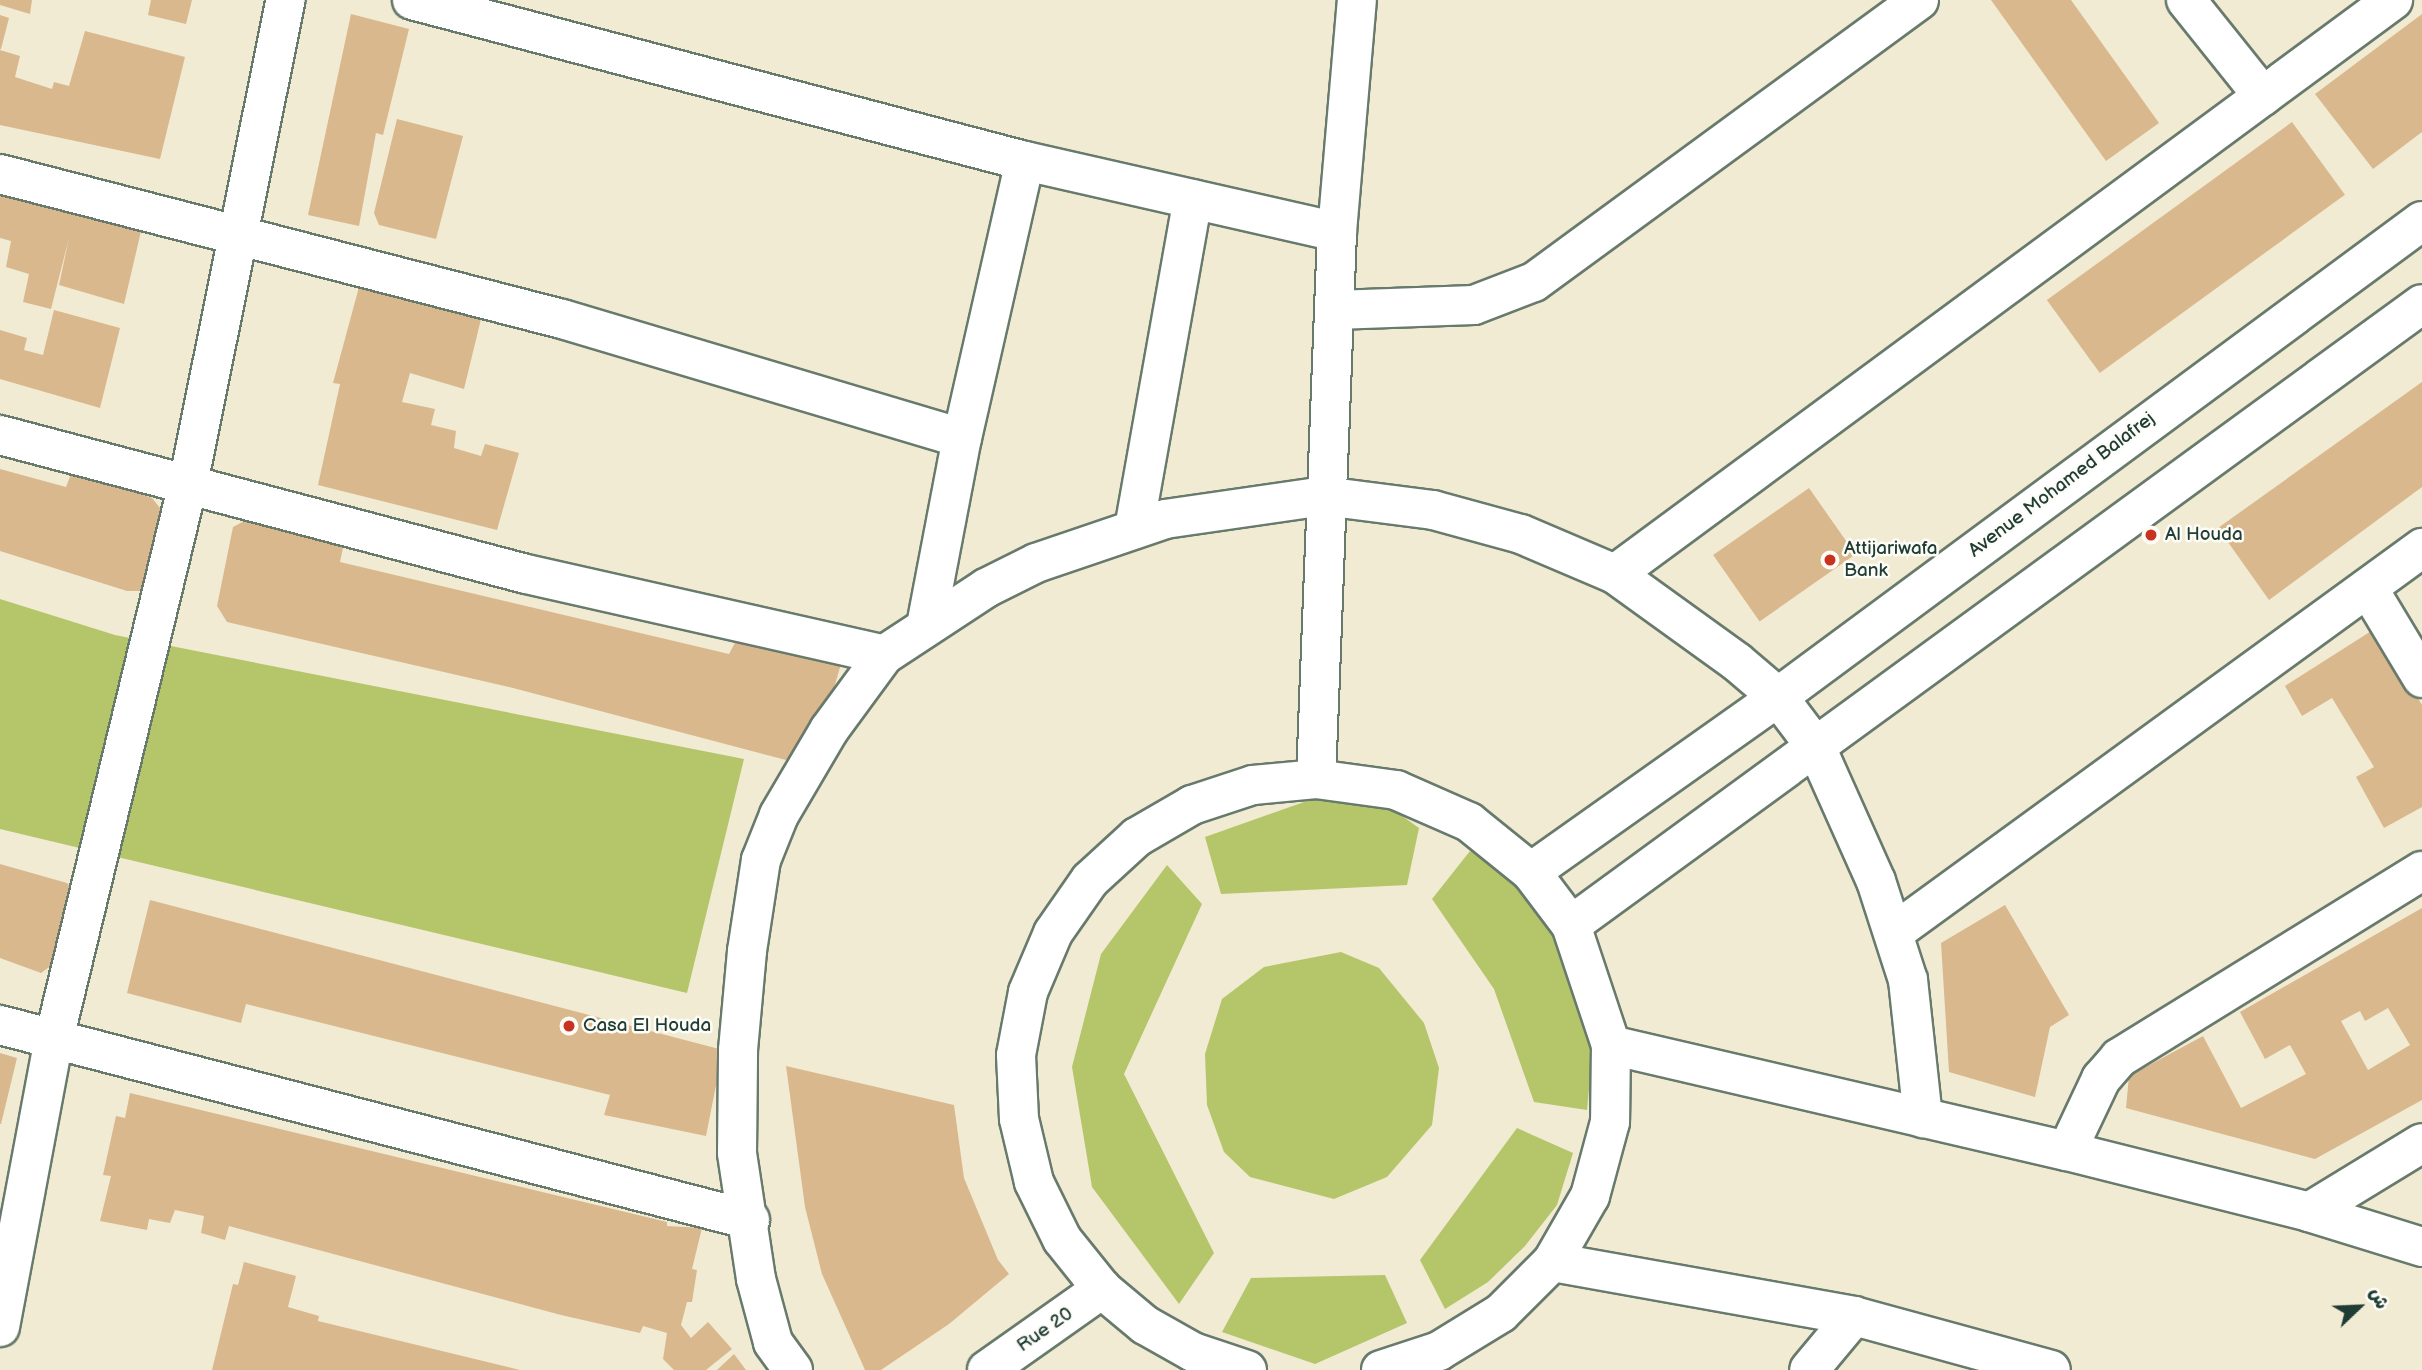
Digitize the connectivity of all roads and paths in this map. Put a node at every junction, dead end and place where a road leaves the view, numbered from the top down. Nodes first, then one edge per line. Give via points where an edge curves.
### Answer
1 (286, 0) edge
2 (412, 0) edge
3 (1357, 0) edge
4 (1919, 0) edge
5 (2186, 0) edge
6 (2393, 0) edge
7 (2263, 96) junction
8 (1025, 161) junction
9 (0, 174) edge
10 (1193, 199) junction
11 (2422, 221) edge
12 (1337, 232) junction
13 (237, 237) junction
14 (1335, 310) junction
15 (2418, 316) edge
16 (0, 435) edge
17 (962, 439) junction
18 (188, 484) junction
19 (1324, 496) junction
20 (1134, 529) junction
21 (2422, 548) edge
22 (1615, 574) junction
23 (2368, 588) junction
24 (926, 626) junction
25 (884, 655) junction
26 (2422, 678) edge
27 (1778, 697) junction
28 (1816, 747) junction
29 (1316, 779) junction
30 (2422, 871) edge
31 (1531, 872) junction
32 (1571, 925) junction
33 (1896, 930) junction
34 (0, 1025) edge
35 (54, 1039) junction
36 (1611, 1045) junction
37 (1923, 1118) junction
38 (2422, 1143) edge
39 (2067, 1151) junction
40 (2309, 1212) junction
41 (750, 1220) junction
42 (2422, 1247) edge
43 (1552, 1262) junction
44 (1102, 1289) junction
45 (1854, 1317) junction
46 (0, 1327) edge
47 (793, 1370) edge
48 (987, 1370) edge
49 (1247, 1370) edge
50 (1381, 1370) edge
51 (1809, 1370) edge
52 (2051, 1370) edge

1 - 13 street
2 - 8 street
3 - 12 street
4 - 14 street via 1534,282 1474,305
5 - 7 street
6 - 7 street
7 - 22 street
8 - 10 street
8 - 17 street
9 - 13 street
10 - 12 street
10 - 20 street
11 - 27 street, Avenue Mohamed Balafrej
12 - 14 street
13 - 17 street via 562,319
13 - 18 street
14 - 19 street
15 - 28 street
16 - 18 street
17 - 24 street
18 - 25 street via 526,573
18 - 35 street
19 - 20 street via 1220,509
19 - 22 street via 1395,502 1456,516 1521,534
19 - 29 street
20 - 24 street via 1036,563
21 - 23 street
22 - 27 street via 1694,629
23 - 26 street
23 - 33 street
24 - 25 street
25 - 41 street via 803,771 761,860 738,1050 737,1153
27 - 28 street
27 - 31 street, Avenue Mohamed Balafrej
28 - 32 street
28 - 33 street
29 - 31 street via 1408,796 1469,822
29 - 44 street via 1252,785 1181,811 1136,837 1090,880 1053,933 1028,992 1016,1055 1018,1119 1034,1182 1062,1239
30 - 39 street via 2119,1058 2101,1079
31 - 32 street
32 - 36 street
33 - 37 street via 1908,980
34 - 35 street
35 - 41 street
35 - 46 street
36 - 37 street
36 - 43 street via 1610,1122 1594,1183
37 - 39 street
38 - 40 street
39 - 40 street
40 - 42 street
41 - 47 street via 756,1279 773,1342
43 - 45 street
43 - 50 street via 1501,1313 1439,1351
44 - 48 street, Rue 20
44 - 49 street via 1145,1325 1193,1352
45 - 51 street
45 - 52 street

